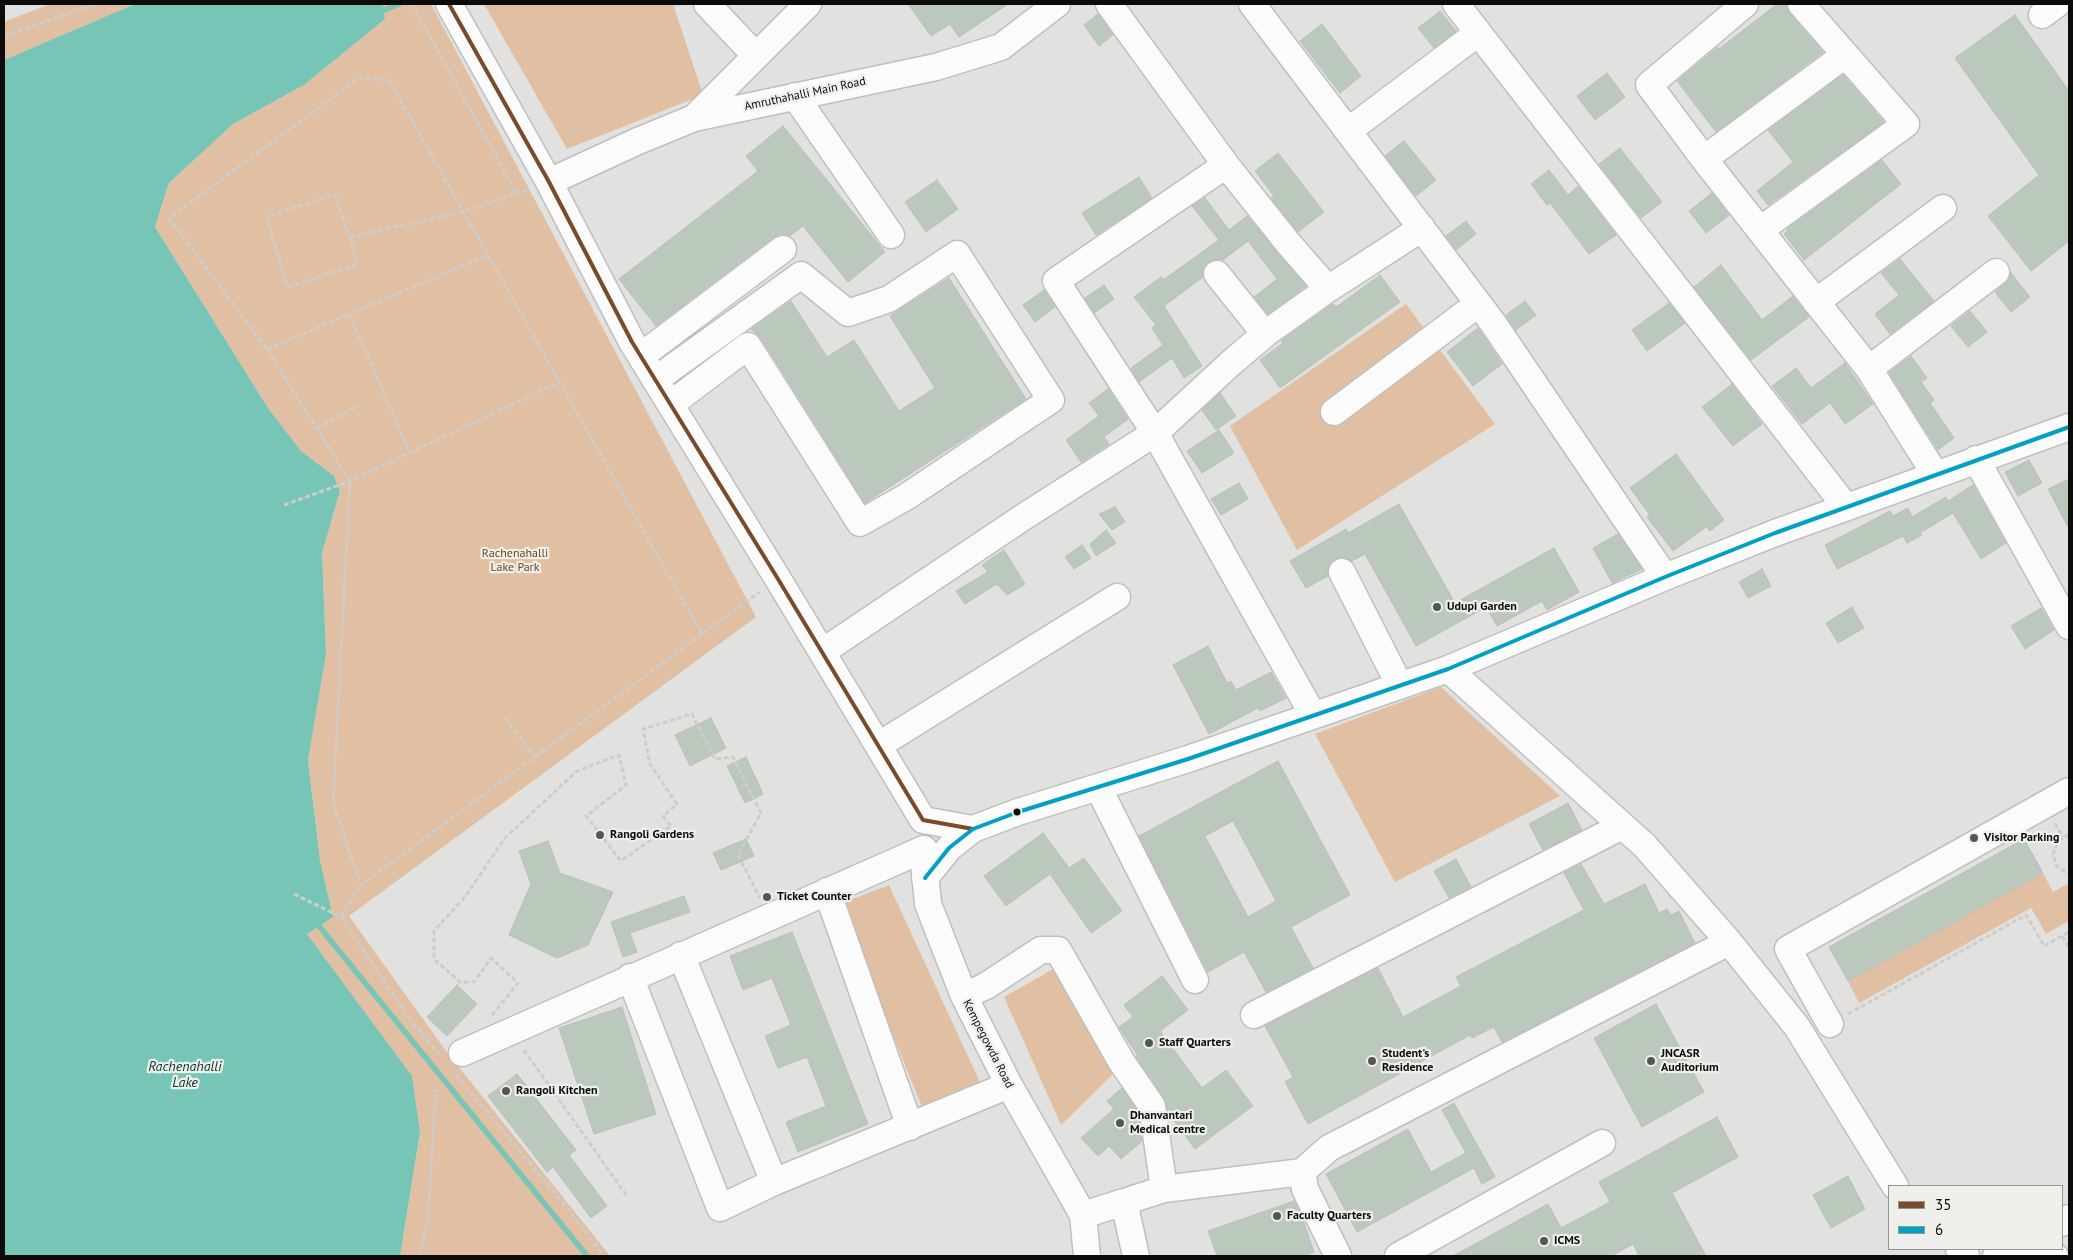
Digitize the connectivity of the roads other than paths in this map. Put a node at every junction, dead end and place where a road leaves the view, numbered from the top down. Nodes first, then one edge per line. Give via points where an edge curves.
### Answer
1 (449, 4) edge
2 (707, 4) edge
3 (808, 4) edge
4 (1057, 4) edge
5 (1109, 4) edge
6 (1252, 4) edge
7 (1456, 4) edge
8 (1745, 4) edge
9 (1800, 4) edge
10 (1478, 33) junction
11 (1844, 55) junction
12 (756, 56) junction
13 (795, 96) junction
14 (694, 118) junction
15 (1348, 131) junction
16 (1704, 159) junction
17 (1226, 165) junction
18 (548, 182) junction
19 (1943, 208) dead end
20 (1422, 228) junction
21 (1760, 230) junction
22 (891, 235) dead end
23 (783, 249) dead end
24 (1996, 272) dead end
25 (1217, 274) dead end
26 (1328, 289) junction
27 (1816, 302) junction
28 (1478, 304) junction
29 (733, 324) junction
30 (1265, 334) junction
31 (748, 346) junction
32 (641, 356) junction
33 (1869, 369) junction
34 (655, 380) junction
35 (670, 404) junction
36 (1334, 412) dead end
37 (2068, 431) edge
38 (1155, 433) junction
39 (1976, 460) junction
40 (1935, 474) junction
41 (1846, 507) junction
42 (1342, 572) dead end
43 (1665, 577) junction
44 (1117, 597) dead end
45 (2069, 626) edge
46 (822, 652) junction
47 (1448, 669) junction
48 (1400, 686) junction
49 (1313, 715) junction
50 (879, 745) junction
51 (1098, 788) junction
52 (2069, 791) edge
53 (923, 820) junction
54 (1622, 826) junction
55 (973, 829) junction
56 (924, 849) junction
57 (925, 878) junction
58 (827, 891) junction
59 (1729, 942) junction
60 (681, 954) junction
61 (630, 977) junction
62 (1195, 980) dead end
63 (964, 996) junction
64 (1254, 1016) dead end
65 (1830, 1024) road end
66 (452, 1060) road end
67 (1009, 1085) junction
68 (910, 1127) junction
69 (1602, 1143) dead end
70 (1302, 1172) junction
71 (774, 1182) junction
72 (1894, 1185) edge
73 (1164, 1189) junction
74 (1124, 1202) junction
75 (1083, 1214) junction
76 (2013, 1252) edge
77 (1087, 1256) edge
78 (1136, 1256) edge
79 (1338, 1256) edge
80 (1398, 1256) edge
81 (2055, 1256) edge

1 - 18 street, Kempegowda Road
2 - 12 street
3 - 12 street
4 - 13 street, Amruthahalli Main Road via 1001,47 936,67
5 - 17 street
6 - 15 street
7 - 10 street
8 - 16 street via 1649,85
9 - 11 street
10 - 15 street
10 - 41 street
11 - 16 street
11 - 21 street via 1906,124
12 - 14 street
13 - 14 street, Amruthahalli Main Road
13 - 22 street
14 - 18 street, Amruthahalli Main Road
15 - 20 street
16 - 21 street
17 - 26 street
17 - 38 street via 1056,281
18 - 32 street, Kempegowda Road
19 - 27 street
20 - 26 street
20 - 28 street
21 - 27 street
23 - 32 street
24 - 33 street
25 - 30 street
26 - 30 street
27 - 33 street
28 - 36 street
28 - 43 street
29 - 31 street
29 - 31 street via 802,276 848,313 889,298 957,254 1051,400 906,498 860,523
29 - 34 street
30 - 38 street
31 - 35 street
32 - 34 street, Kempegowda Road
33 - 40 street
34 - 35 street, Kempegowda Road
35 - 46 street, Kempegowda Road
37 - 39 street
38 - 46 street
38 - 49 street
39 - 40 street
39 - 45 street
40 - 41 street
41 - 43 street
42 - 48 street
43 - 47 street
44 - 50 street
46 - 50 street, Kempegowda Road
47 - 48 street
47 - 54 street
48 - 49 street
49 - 51 street
50 - 53 street, Kempegowda Road
51 - 55 street
51 - 62 street
52 - 65 street via 1788,950
53 - 55 street
53 - 56 street, Kempegowda Road
54 - 59 street via 1645,846
54 - 64 street
55 - 57 street via 949,848
56 - 57 street, Kempegowda Road
56 - 58 street
57 - 63 street, Kempegowda Road via 928,904
58 - 60 street
58 - 68 street
59 - 70 street via 1329,1148
59 - 72 street via 1797,1026
60 - 61 street
60 - 71 street
61 - 66 street
61 - 71 street via 720,1208
63 - 67 street, Kempegowda Road
63 - 73 street via 986,986 1041,950 1058,950 1121,1061 1152,1106
67 - 68 street
67 - 75 street, Kempegowda Road
68 - 71 street
69 - 80 street
70 - 73 street
70 - 79 street via 1305,1189
73 - 74 street
74 - 75 street
74 - 78 street
75 - 77 street, Kempegowda Road
76 - 81 street

